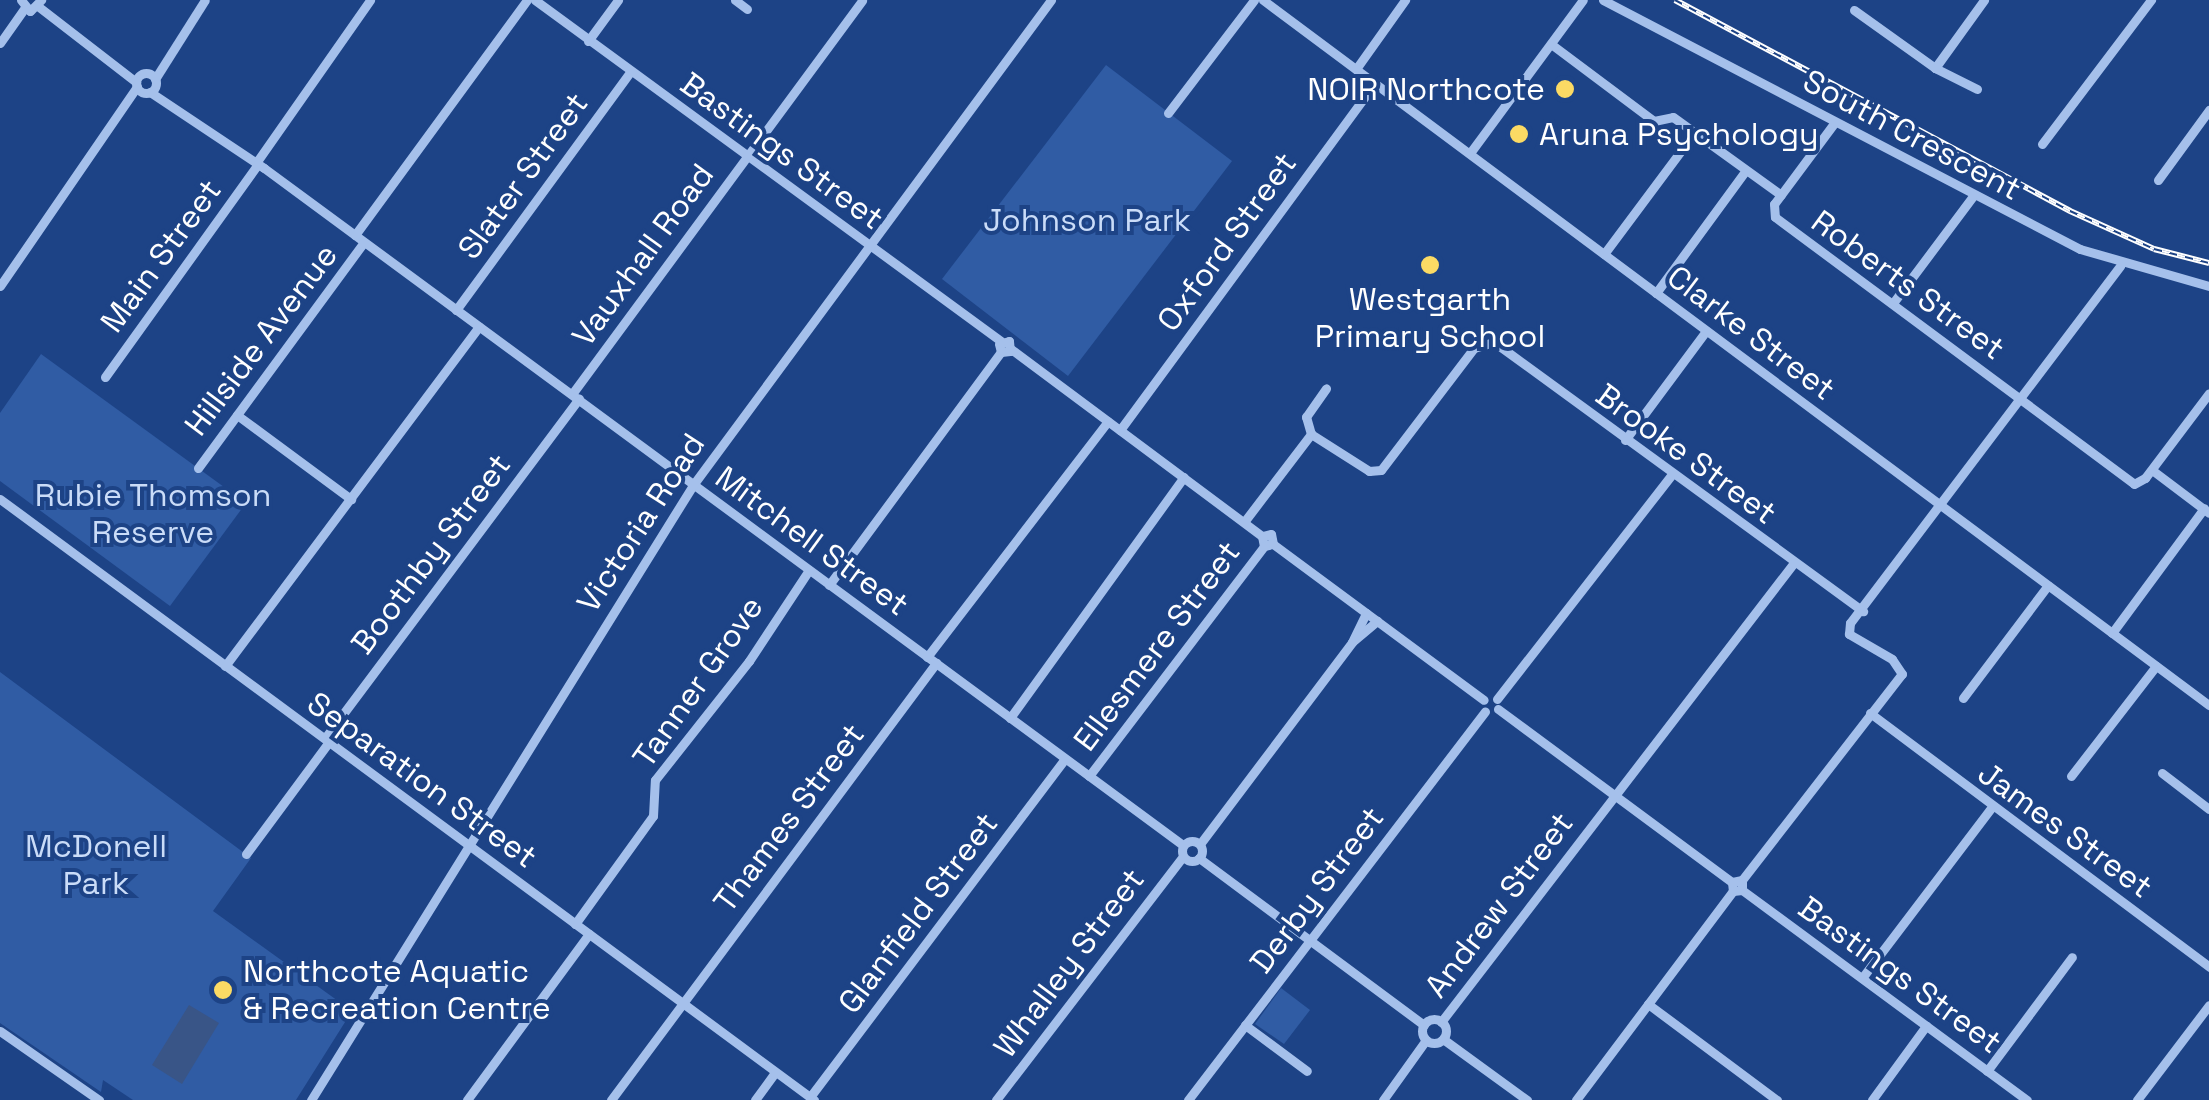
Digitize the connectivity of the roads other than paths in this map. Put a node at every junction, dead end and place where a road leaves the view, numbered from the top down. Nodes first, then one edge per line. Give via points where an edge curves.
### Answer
1 (205, 0) edge
2 (370, 0) edge
3 (527, 0) edge
4 (535, 0) edge
5 (618, 0) edge
6 (736, 0) edge
7 (862, 0) edge
8 (1051, 0) edge
9 (1254, 0) edge
10 (1263, 0) edge
11 (1405, 0) edge
12 (1584, 0) edge
13 (1603, 0) edge
14 (1984, 0) edge
15 (2151, 0) edge
16 (40, 3) edge
17 (23, 5) edge
18 (747, 9) dead end
19 (1854, 10) dead end
20 (588, 41) junction
21 (0, 43) edge
22 (1550, 44) junction
23 (1935, 68) junction
24 (1356, 69) junction
25 (630, 72) junction
26 (146, 83) junction
27 (1375, 83) junction
28 (1977, 89) dead end
29 (2209, 110) edge
30 (1168, 112) dead end
31 (1835, 122) junction
32 (1696, 132) junction
33 (2042, 144) dead end
34 (1470, 153) junction
35 (746, 157) junction
36 (255, 162) junction
37 (1746, 170) junction
38 (2158, 180) dead end
39 (1781, 195) junction
40 (1974, 196) junction
41 (355, 235) junction
42 (364, 242) junction
43 (870, 246) junction
44 (1604, 254) junction
45 (2120, 266) junction
46 (0, 286) edge
47 (2209, 286) edge
48 (1656, 293) junction
49 (1892, 303) junction
50 (456, 310) junction
51 (479, 327) junction
52 (1706, 331) junction
53 (1004, 348) junction
54 (105, 376) dead end
55 (1326, 388) dead end
56 (2209, 393) edge
57 (575, 397) junction
58 (2020, 399) junction
59 (237, 415) junction
60 (1108, 421) junction
61 (1120, 430) junction
62 (1311, 434) junction
63 (1625, 440) junction
64 (198, 468) dead end
65 (2152, 470) junction
66 (1669, 472) junction
67 (1188, 480) junction
68 (693, 485) junction
69 (351, 498) junction
70 (0, 499) edge
71 (1941, 505) junction
72 (2206, 510) edge
73 (1244, 522) junction
74 (1266, 542) junction
75 (1790, 562) junction
76 (808, 570) junction
77 (829, 585) junction
78 (2048, 585) junction
79 (1366, 612) junction
80 (1860, 614) junction
81 (1377, 621) junction
82 (2112, 633) junction
83 (1352, 642) junction
84 (932, 660) junction
85 (225, 666) junction
86 (2156, 666) junction
87 (1963, 698) dead end
88 (1498, 704) junction
89 (2209, 705) edge
90 (1485, 706) junction
91 (1868, 715) junction
92 (1010, 718) junction
93 (327, 740) junction
94 (1066, 759) junction
95 (2162, 773) dead end
96 (1089, 776) junction
97 (2071, 776) dead end
98 (1613, 795) junction
99 (1992, 807) junction
100 (2209, 808) edge
101 (466, 844) junction
102 (1200, 844) junction
103 (1183, 851) junction
104 (246, 854) dead end
105 (1199, 858) junction
106 (1737, 886) junction
107 (575, 924) junction
108 (589, 934) junction
109 (1310, 940) junction
110 (2072, 957) dead end
111 (2209, 967) edge
112 (1862, 978) junction
113 (682, 1003) junction
114 (1648, 1004) junction
115 (2209, 1005) edge
116 (1442, 1022) junction
117 (1245, 1025) junction
118 (1424, 1025) junction
119 (1926, 1026) junction
120 (0, 1031) edge
121 (1443, 1039) junction
122 (1426, 1040) junction
123 (1987, 1070) junction
124 (1308, 1071) dead end
125 (775, 1072) junction
126 (812, 1099) edge
127 (99, 1100) edge
128 (311, 1100) edge
129 (467, 1100) edge
130 (611, 1100) edge
131 (755, 1100) edge
132 (996, 1100) edge
133 (1188, 1100) edge
134 (1383, 1100) edge
135 (1527, 1100) edge
136 (1576, 1100) edge
137 (1777, 1100) edge
138 (1872, 1100) edge
139 (2027, 1100) edge
140 (2137, 1100) edge

1 - 26 street
2 - 36 street, Main Street
3 - 41 street, Hillside Avenue
4 - 20 street, Bastings Street
5 - 20 street
6 - 18 street
7 - 35 street, Vauxhall Road
8 - 43 street, Victoria Road
9 - 30 street
10 - 24 street, Clarke Street
11 - 24 street
12 - 22 street
13 - 31 street, South Crescent
14 - 23 street
15 - 33 street
16 - 17 street
16 - 26 street, Mitchell Street
17 - 21 street
19 - 23 street
20 - 25 street, Bastings Street
22 - 32 street, Roberts Street via 1654,121 1673,117
22 - 34 street
23 - 28 street
24 - 27 street, Clarke Street
25 - 35 street, Bastings Street
25 - 50 street, Slater Street
26 - 36 street, Mitchell Street
26 - 46 street
27 - 34 street, Clarke Street
27 - 61 street, Oxford Street
29 - 38 street
31 - 39 street
31 - 40 street, South Crescent
32 - 37 street, Roberts Street
32 - 44 street
34 - 44 street, Clarke Street
35 - 43 street, Bastings Street
35 - 57 street, Vauxhall Road
36 - 41 street, Mitchell Street
36 - 54 street, Main Street
37 - 39 street, Roberts Street
37 - 48 street
39 - 49 street, Roberts Street via 1774,217
40 - 45 street, South Crescent
40 - 49 street
41 - 42 street, Mitchell Street
42 - 50 street, Mitchell Street
42 - 59 street, Hillside Avenue
43 - 53 street, Bastings Street
43 - 68 street, Victoria Road
44 - 48 street, Clarke Street
45 - 47 street, South Crescent
45 - 58 street
48 - 52 street, Clarke Street
49 - 58 street, Roberts Street
50 - 51 street, Mitchell Street
51 - 57 street, Mitchell Street
51 - 69 street
52 - 63 street
52 - 71 street, Clarke Street
53 - 60 street, Bastings Street
53 - 77 street
55 - 62 street via 1306,418
56 - 65 street
57 - 68 street, Mitchell Street
57 - 93 street, Boothby Street
58 - 65 street, Roberts Street via 2134,484
58 - 71 street
59 - 64 street, Hillside Avenue
59 - 69 street
60 - 61 street, Bastings Street
60 - 84 street, Thames Street
61 - 67 street, Bastings Street
62 - 63 street, Brooke Street via 1369,471 1381,470 1480,343 1494,342
62 - 73 street
63 - 66 street, Brooke Street
65 - 72 street
66 - 75 street, Brooke Street
66 - 88 street
67 - 73 street, Bastings Street
67 - 92 street
68 - 76 street, Mitchell Street
68 - 101 street, Victoria Road
69 - 85 street
70 - 85 street, Separation Street
71 - 78 street, Clarke Street
71 - 80 street
72 - 82 street
73 - 74 street, Bastings Street
74 - 79 street, Bastings Street
74 - 96 street, Ellesmere Street
75 - 80 street, Brooke Street
75 - 98 street, Andrew Street
76 - 77 street, Mitchell Street
76 - 107 street, Tanner Grove via 749,661 655,780 653,816
77 - 84 street, Mitchell Street
78 - 82 street, Clarke Street
78 - 87 street
79 - 81 street, Bastings Street
79 - 83 street
80 - 91 street via 1851,629 1894,668
81 - 83 street
81 - 90 street, Bastings Street
82 - 86 street, Clarke Street
83 - 102 street
84 - 92 street, Mitchell Street
84 - 113 street, Thames Street
85 - 93 street, Separation Street
86 - 89 street, Clarke Street
86 - 97 street
88 - 90 street
88 - 98 street, Bastings Street
90 - 109 street, Derby Street
91 - 99 street, James Street
91 - 106 street
92 - 94 street, Mitchell Street
93 - 101 street, Separation Street
93 - 104 street, Boothby Street
94 - 96 street, Mitchell Street
94 - 126 street, Glanfield Street
95 - 100 street
96 - 103 street, Mitchell Street
98 - 106 street, Bastings Street
98 - 116 street, Andrew Street
99 - 111 street, James Street
99 - 112 street
101 - 107 street, Separation Street
101 - 128 street, Victoria Road
102 - 103 street
102 - 105 street
103 - 105 street
103 - 132 street, Whalley Street
105 - 109 street
106 - 112 street, Bastings Street
106 - 114 street
107 - 108 street, Separation Street
108 - 113 street, Separation Street
108 - 129 street
109 - 117 street, Derby Street
109 - 118 street
110 - 123 street
112 - 119 street, Bastings Street
113 - 125 street, Separation Street
113 - 130 street, Thames Street
114 - 136 street
114 - 137 street
115 - 140 street
116 - 118 street
116 - 121 street
117 - 124 street
117 - 133 street, Derby Street
118 - 122 street
119 - 123 street, Bastings Street
119 - 138 street
120 - 127 street
121 - 122 street
121 - 135 street
122 - 134 street, Andrew Street
123 - 139 street, Bastings Street
125 - 126 street, Separation Street
125 - 131 street

